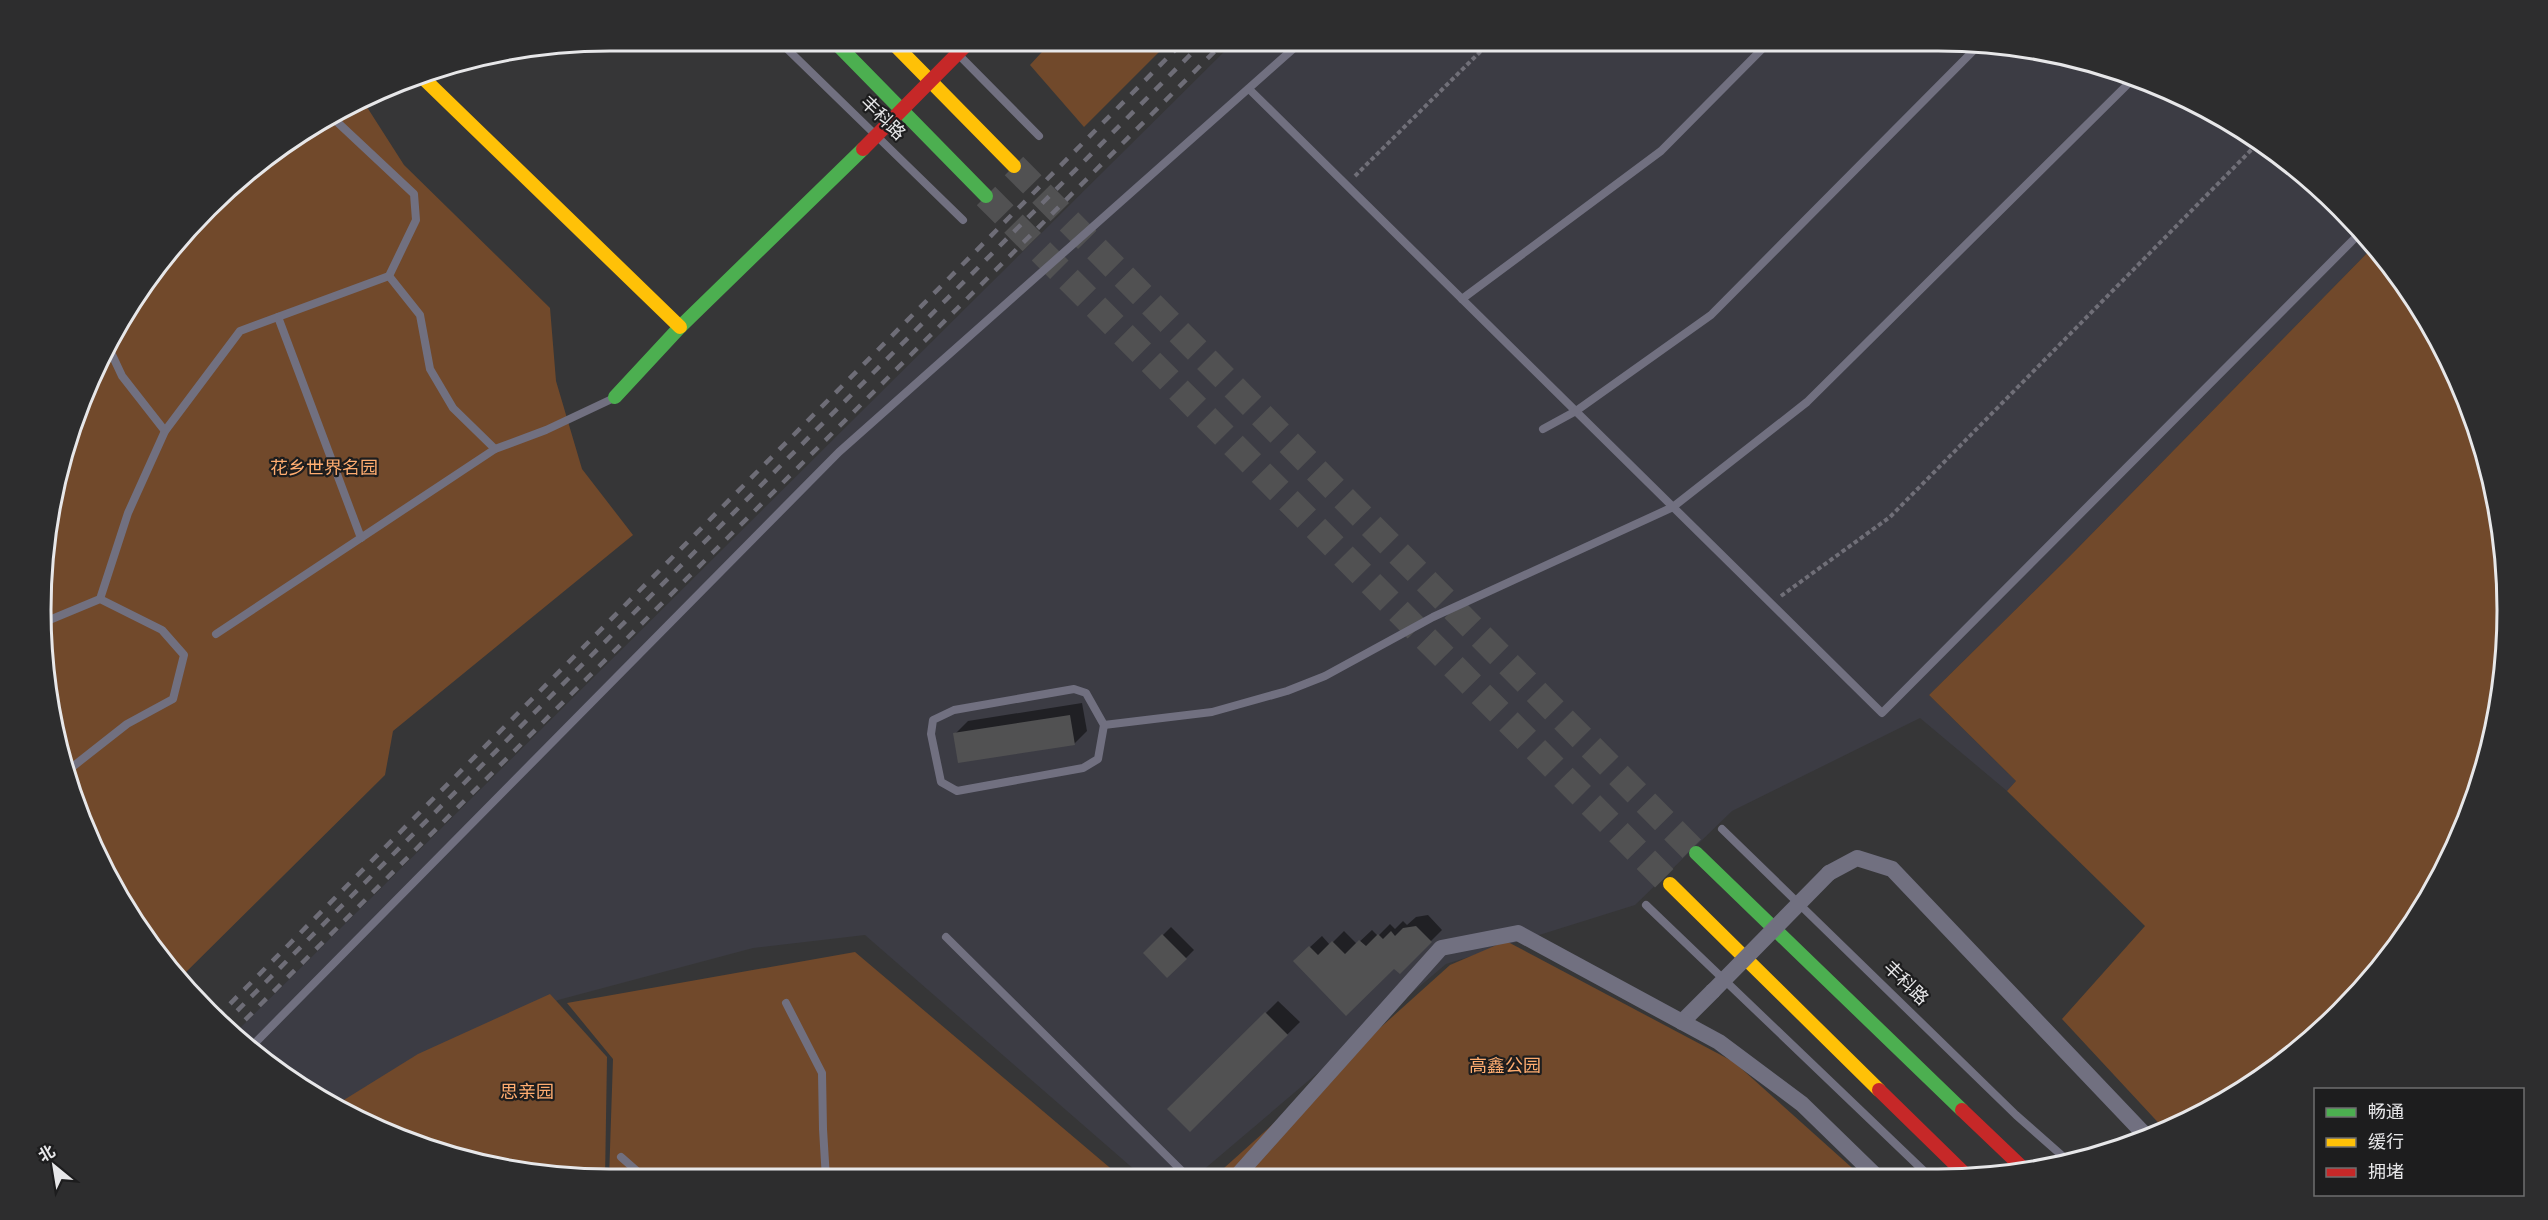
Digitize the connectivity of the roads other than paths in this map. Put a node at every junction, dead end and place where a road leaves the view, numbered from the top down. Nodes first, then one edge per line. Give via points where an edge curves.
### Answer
1 (790, 51) edge
2 (845, 51) edge
3 (902, 51) edge
4 (956, 51) edge
5 (959, 51) edge
6 (1290, 51) edge
7 (1759, 51) edge
8 (1972, 52) edge
9 (427, 82) edge
10 (2127, 85) edge
11 (1249, 89) junction
12 (337, 122) edge
13 (1039, 136) dead end
14 (1014, 166) tunnel mouth
15 (986, 196) tunnel mouth
16 (963, 220) dead end
17 (2355, 238) edge
18 (389, 276) junction
19 (1462, 298) junction
20 (278, 317) junction
21 (680, 327) junction
22 (113, 356) edge
23 (615, 397) joint
24 (1576, 411) junction
25 (1543, 429) dead end
26 (165, 431) junction
27 (495, 449) junction
28 (1673, 507) junction
29 (361, 538) junction
30 (100, 599) junction
31 (51, 619) edge
32 (216, 634) dead end
33 (1104, 725) junction
34 (73, 766) edge
35 (1722, 830) dead end
36 (1696, 853) tunnel mouth
37 (1670, 884) tunnel mouth
38 (1646, 905) dead end
39 (946, 937) dead end
40 (786, 1003) dead end
41 (1682, 1022) junction
42 (256, 1042) edge
43 (2141, 1130) edge
44 (2061, 1155) edge
45 (621, 1157) dead end
46 (2018, 1163) edge
47 (1959, 1168) edge
48 (635, 1169) edge
49 (825, 1169) edge
50 (1179, 1169) edge
51 (1243, 1169) edge
52 (1869, 1169) edge
53 (1922, 1169) edge

1 - 16 lane, 丰科路
2 - 15 main road, 丰科路
3 - 14 main road
4 - 13 lane
5 - 21 main road, bridge
6 - 11 lane
7 - 19 lane via 1661,151
8 - 24 lane via 1711,315
9 - 21 main road
10 - 28 lane via 1808,402
11 - 19 lane
11 - 42 lane via 839,452
12 - 18 lane via 414,194 416,220
17 - 28 lane via 1882,713
18 - 20 lane
18 - 27 lane via 420,315 430,369 453,408
19 - 24 lane
20 - 26 lane via 240,331
20 - 29 lane
21 - 23 main road
22 - 26 lane via 122,376
23 - 27 lane
24 - 25 lane
24 - 28 lane
26 - 30 lane via 128,513
27 - 29 lane
28 - 33 lane via 1433,617 1325,676 1287,691 1212,712
29 - 32 lane
30 - 31 lane
30 - 34 lane via 162,630 184,656 173,699 127,724
33 - 33 lane via 1098,759 1083,768 957,791 940,782 931,734 933,720 954,710 1074,689 1086,693
35 - 44 lane, 丰科路
36 - 46 main road
37 - 47 main road
38 - 53 lane
39 - 50 lane
40 - 49 lane via 822,1073
41 - 43 street, bridge via 1829,873 1857,858 1892,869
41 - 51 street via 1518,933 1441,948
41 - 52 street via 1719,1042 1802,1104
45 - 48 lane

